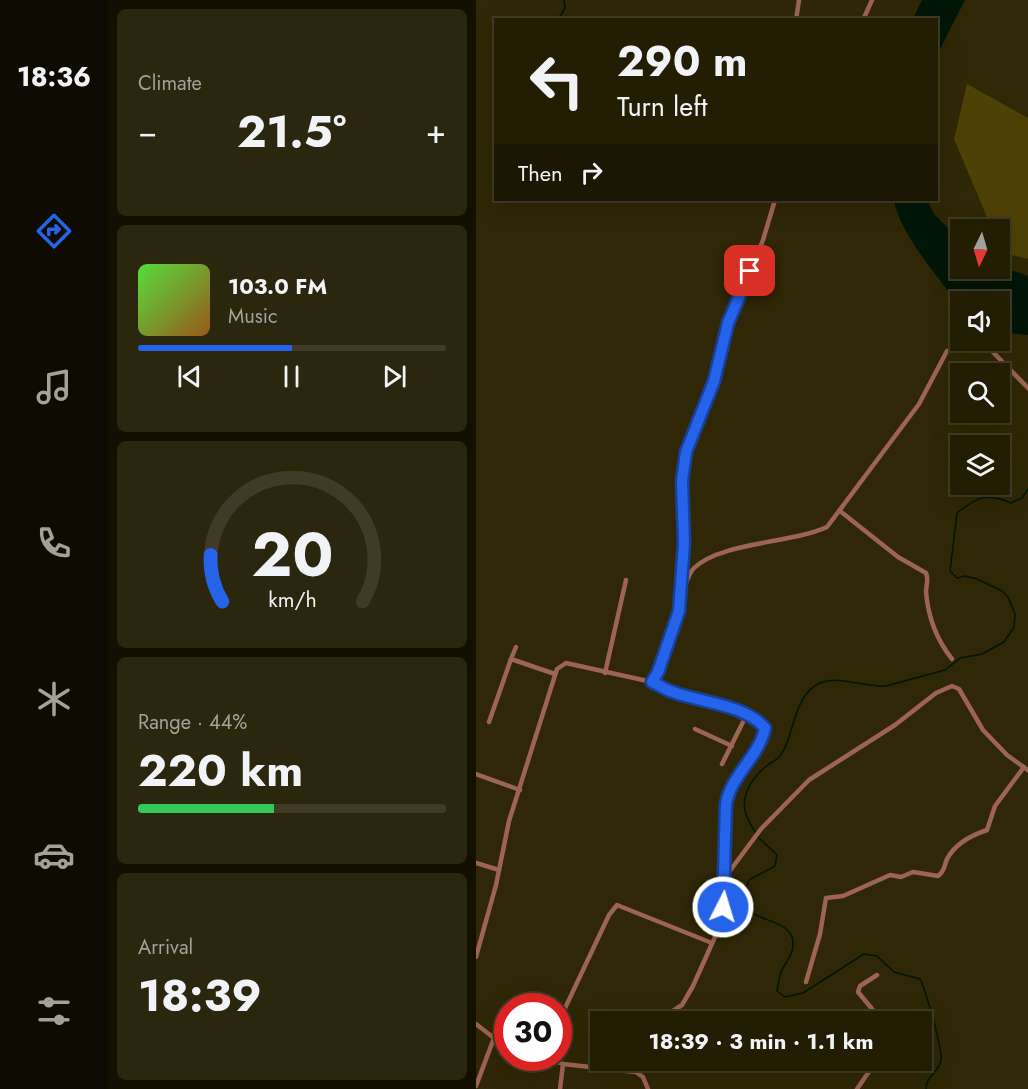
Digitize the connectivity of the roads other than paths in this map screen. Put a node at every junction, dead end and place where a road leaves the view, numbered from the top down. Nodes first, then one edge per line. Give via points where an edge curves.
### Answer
1 (799, 0) edge
2 (872, 0) edge
3 (796, 18) edge
4 (864, 18) edge
5 (775, 201) edge
6 (1028, 389) edge
7 (840, 511) junction
8 (626, 580) dead end
9 (681, 597) junction
10 (516, 647) dead end
11 (511, 659) junction
12 (952, 659) dead end
13 (605, 673) junction
14 (555, 674) junction
15 (652, 682) junction
16 (746, 716) junction
17 (489, 722) dead end
18 (695, 729) dead end
19 (732, 746) junction
20 (722, 764) dead end
21 (1026, 769) edge
22 (476, 774) edge
23 (520, 790) junction
24 (476, 863) edge
25 (499, 870) junction
26 (726, 876) junction
27 (712, 943) junction
28 (476, 957) edge
29 (877, 975) dead end
30 (806, 982) dead end
31 (572, 993) edge
32 (673, 1011) edge
33 (874, 1011) edge
34 (476, 1024) edge
35 (494, 1038) joint
36 (572, 1065) edge
37 (562, 1071) edge
38 (869, 1071) edge
39 (636, 1072) joint
40 (476, 1086) edge
41 (560, 1089) edge
42 (648, 1089) edge
43 (857, 1089) edge

1 - 3 street
2 - 4 street
5 - 9 street via 763,240 728,323 714,381 686,452
6 - 7 street via 986,345 965,344 947,351 919,404
7 - 9 street via 827,527 814,533 718,554 701,562 692,569
7 - 12 street via 898,557 926,573 934,630
8 - 13 street
9 - 15 street
10 - 11 street
11 - 14 street
11 - 17 street
13 - 14 street via 566,663
13 - 15 street
14 - 23 street
15 - 16 street
16 - 19 street
16 - 26 street via 765,728 760,743 728,792
18 - 19 street
19 - 20 street
21 - 26 street via 983,730 959,689 952,686 809,780 761,829
21 - 30 street via 995,806 987,830 961,844 938,876 913,872 901,877 890,875 843,896 826,898
22 - 23 street
23 - 25 street
24 - 25 street
25 - 28 street
26 - 27 street via 719,928
27 - 31 street via 617,904
27 - 32 street via 682,1005
29 - 33 street via 860,986 858,992
34 - 35 street
35 - 40 street
36 - 39 street
37 - 41 street
38 - 43 street
39 - 42 street

